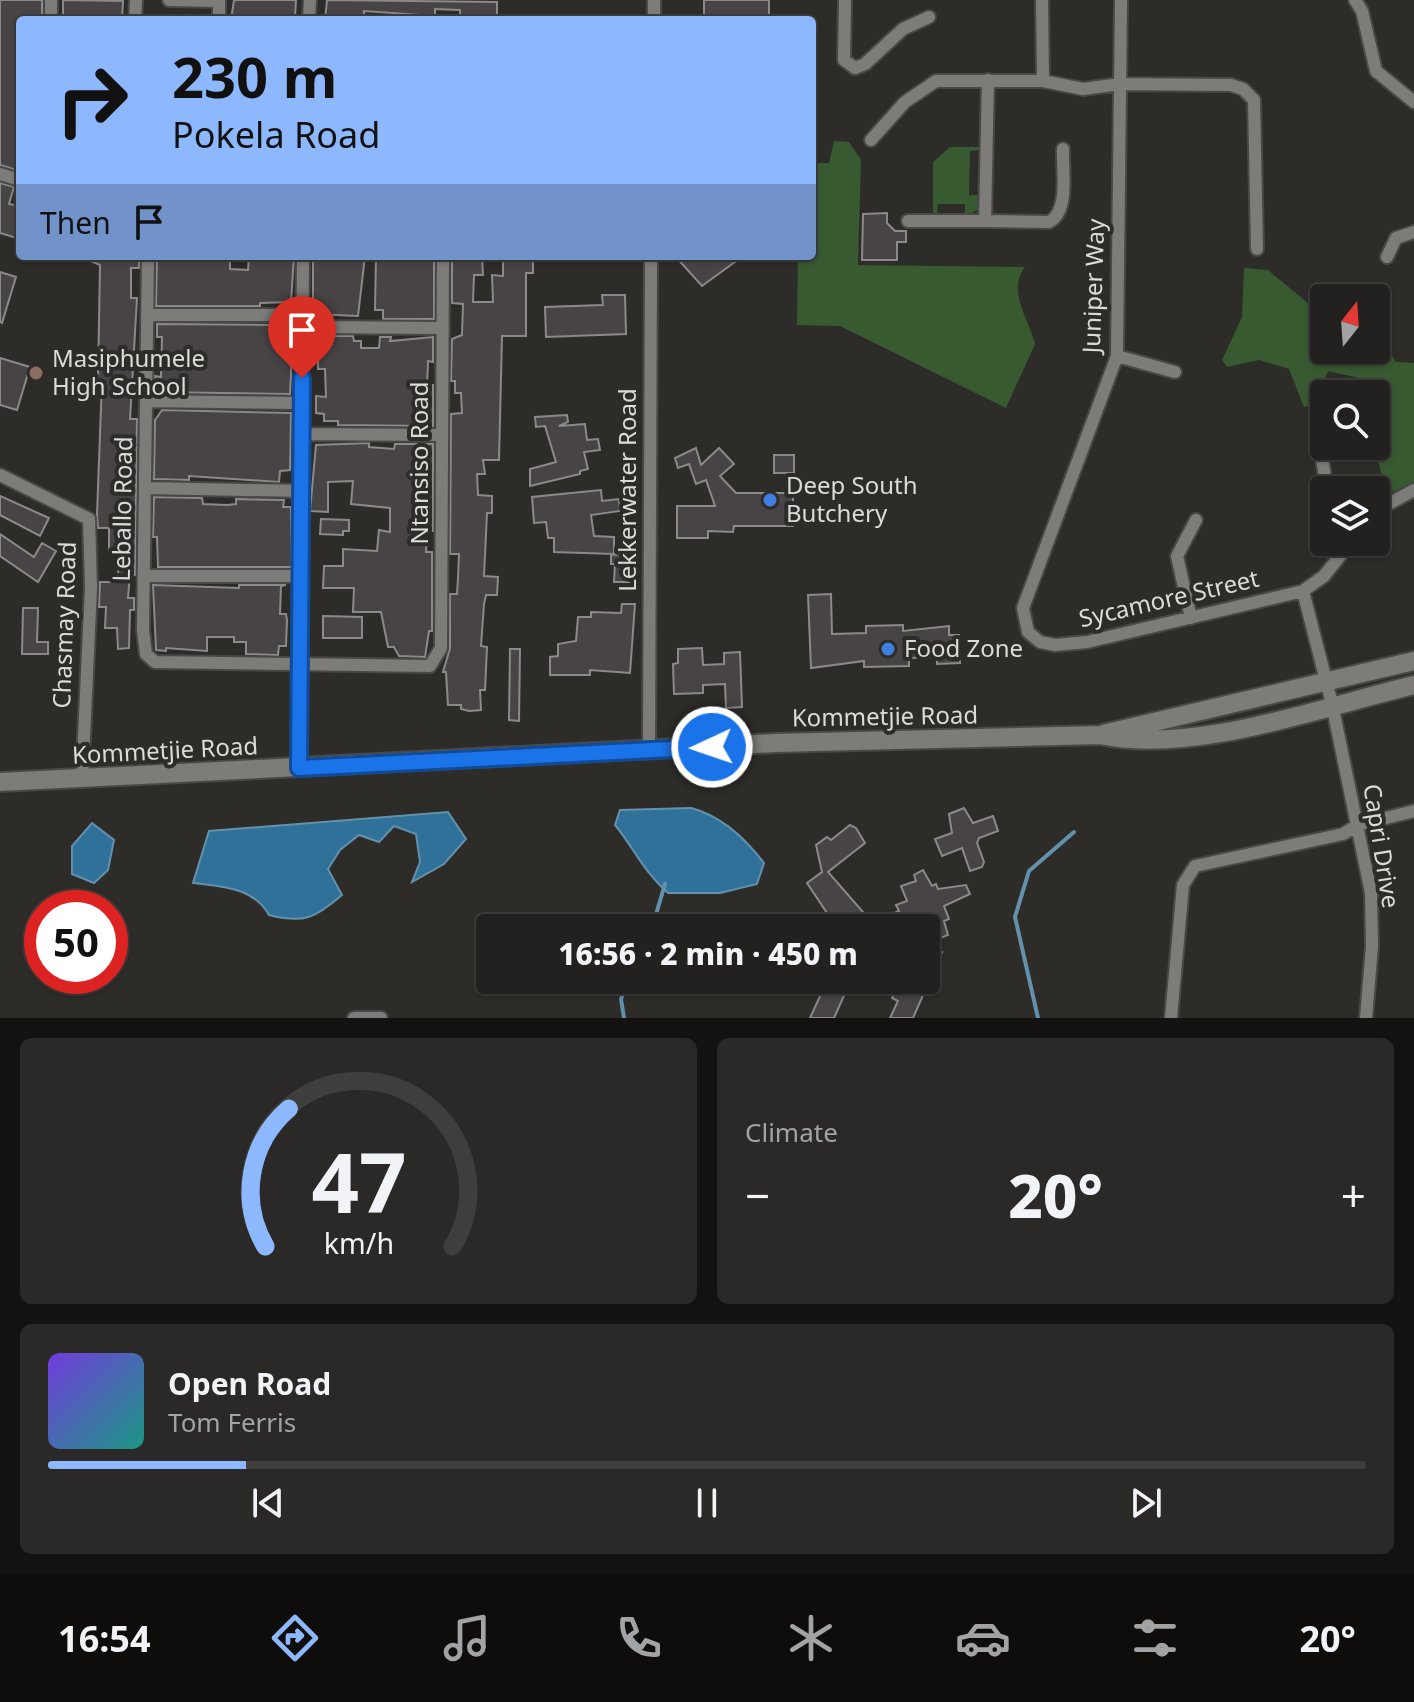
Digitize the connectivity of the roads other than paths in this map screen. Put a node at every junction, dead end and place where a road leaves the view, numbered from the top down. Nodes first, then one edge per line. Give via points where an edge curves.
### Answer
1 (169, 0) edge
2 (845, 0) edge
3 (1042, 0) edge
4 (1121, 0) edge
5 (1355, 0) edge
6 (219, 1) edge
7 (929, 17) dead end
8 (988, 80) junction
9 (1043, 81) junction
10 (1120, 84) junction
11 (1414, 102) edge
12 (871, 140) dead end
13 (1063, 149) dead end
14 (908, 221) dead end
15 (985, 221) junction
16 (1414, 232) edge
17 (1257, 249) dead end
18 (1387, 257) dead end
19 (148, 260) edge
20 (303, 260) edge
21 (443, 260) edge
22 (651, 260) edge
23 (148, 315) junction
24 (303, 321) junction
25 (443, 328) junction
26 (1117, 356) junction
27 (1175, 372) dead end
28 (147, 401) junction
29 (301, 403) junction
30 (301, 434) junction
31 (442, 435) junction
32 (0, 475) edge
33 (145, 488) junction
34 (1414, 490) edge
35 (301, 491) junction
36 (1390, 503) edge
37 (1196, 520) dead end
38 (1340, 556) edge
39 (144, 576) junction
40 (301, 576) junction
41 (1303, 591) junction
42 (1191, 618) junction
43 (1044, 644) joint
44 (1414, 661) edge
45 (300, 665) junction
46 (1326, 683) junction
47 (1414, 685) edge
48 (1332, 704) junction
49 (1100, 735) junction
50 (649, 751) junction
51 (299, 768) junction
52 (82, 780) junction
53 (0, 782) edge
54 (1414, 811) edge
55 (1358, 825) junction
56 (354, 1018) edge
57 (381, 1018) edge
58 (1171, 1018) edge
59 (1366, 1018) edge

1 - 6 street
2 - 7 street via 844,60 855,68 903,29
3 - 9 street
4 - 10 street, Juniper Way
5 - 11 street via 1365,19 1376,71
8 - 9 street
8 - 12 street via 927,84
8 - 15 street
9 - 10 street via 1083,89
10 - 17 street via 1225,84 1250,95
10 - 26 street, Juniper Way
13 - 15 street via 1062,209 1056,218
14 - 15 street
16 - 18 street via 1396,238
19 - 23 street, Leballo Road
20 - 24 street
21 - 25 street, Ntansiso Road
22 - 50 street, Lekkerwater Road
23 - 24 street
23 - 28 street, Leballo Road
24 - 25 street
24 - 29 street
25 - 31 street, Ntansiso Road
26 - 27 street
26 - 43 street, Juniper Way via 1023,608 1026,629
28 - 29 street
28 - 33 street, Leballo Road
29 - 30 street
30 - 31 street
30 - 35 street
31 - 45 street, Ntansiso Road via 441,648 430,666
32 - 52 street, Chasmay Road via 89,519
33 - 35 street
33 - 39 street, Leballo Road
34 - 36 street
35 - 40 street
37 - 42 street via 1177,556
38 - 41 street
39 - 40 street
39 - 45 street, Leballo Road via 143,643 155,662
40 - 45 street
41 - 42 street, Sycamore Street
41 - 46 street, Capri Drive
42 - 43 street, Sycamore Street via 1087,642
44 - 46 main road, Kommetjie Road
45 - 51 street
46 - 48 street, Capri Drive
46 - 49 main road, Kommetjie Road
47 - 48 main road, Kommetjie Road
48 - 49 main road, Kommetjie Road via 1206,734 1132,742
48 - 55 street, Capri Drive
49 - 50 main road, Kommetjie Road
50 - 51 main road, Kommetjie Road
51 - 52 main road, Kommetjie Road
52 - 53 main road, Kommetjie Road
54 - 55 street
55 - 58 street via 1343,834 1189,871 1183,885
55 - 59 street, Capri Drive via 1371,893
56 - 57 street

